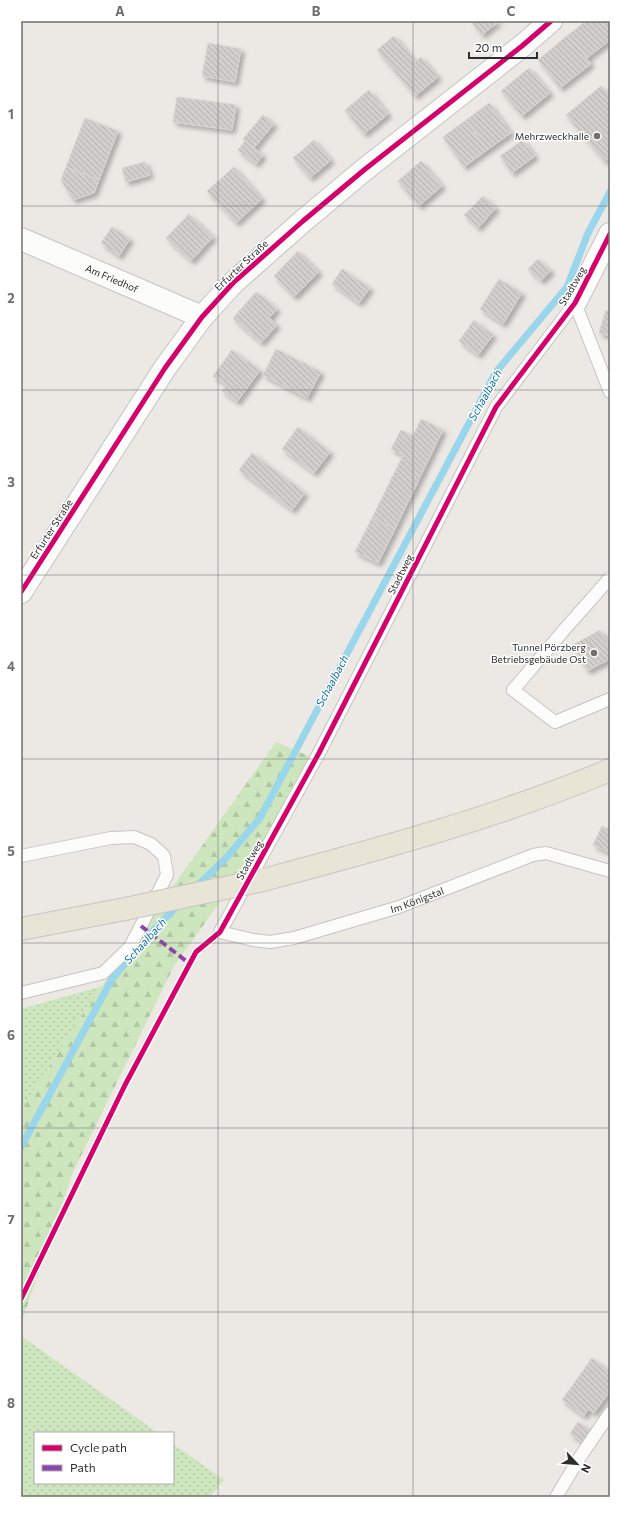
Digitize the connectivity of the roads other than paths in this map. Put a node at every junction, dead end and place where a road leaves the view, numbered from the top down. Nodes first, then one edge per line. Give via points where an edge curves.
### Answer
1 (551, 21) edge
2 (610, 234) edge
3 (21, 239) edge
4 (575, 303) junction
5 (202, 317) junction
6 (610, 392) edge
7 (610, 578) edge
8 (21, 592) edge
9 (610, 699) edge
10 (610, 770) edge
11 (21, 856) edge
12 (610, 871) edge
13 (21, 930) edge
14 (220, 932) joint
15 (21, 993) edge
16 (610, 1413) edge
17 (556, 1497) edge

1 - 5 street, Erfurter Straße via 303,221 233,282
2 - 4 street, Stadtweg
3 - 5 street, Am Friedhof
4 - 6 lane
4 - 14 lane, Stadtweg via 496,407 319,753
5 - 8 street, Erfurter Straße via 153,386
7 - 9 lane via 513,690 555,722
10 - 13 main road, bridge via 491,814 379,849 263,880
11 - 15 lane via 111,838 134,837 151,844 164,856 168,875 130,947 103,973
12 - 14 lane, Im Königstal via 546,853 533,855 399,907 294,938 270,942
16 - 17 lane

